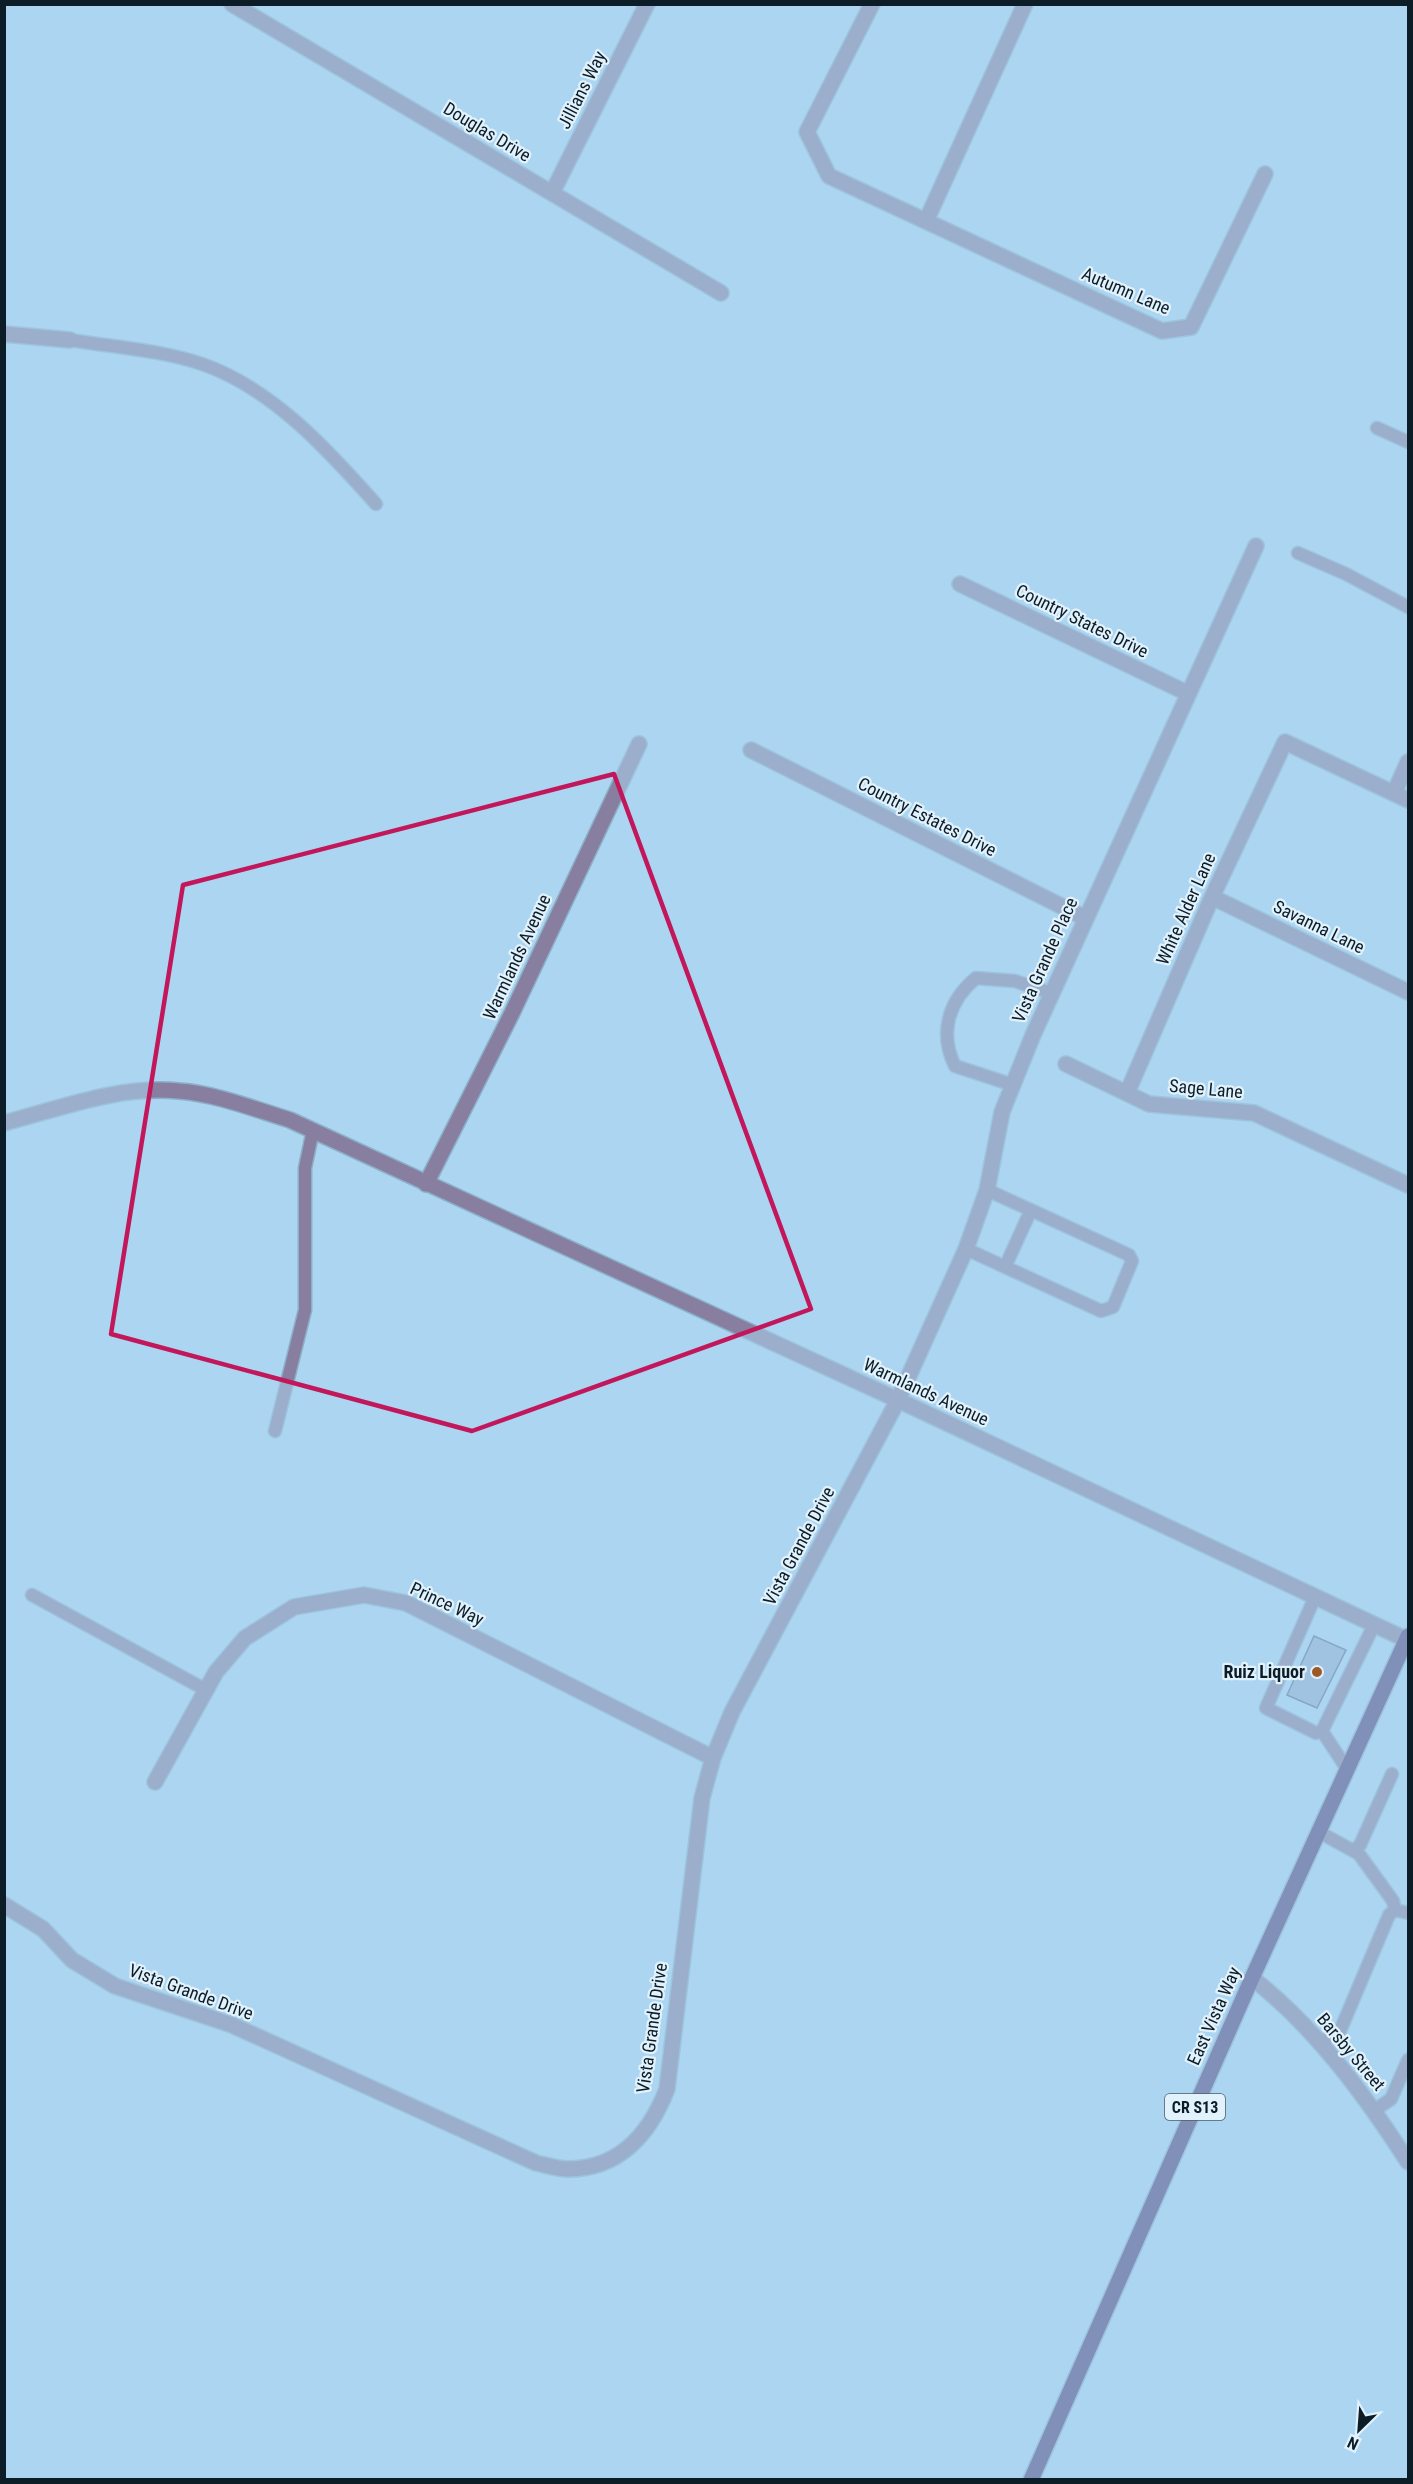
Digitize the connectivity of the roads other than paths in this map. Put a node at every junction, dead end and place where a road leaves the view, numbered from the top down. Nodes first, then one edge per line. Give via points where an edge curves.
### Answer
1 (232, 4) edge
2 (647, 4) edge
3 (872, 4) edge
4 (1025, 4) edge
5 (1265, 174) dead end
6 (552, 193) junction
7 (926, 221) junction
8 (721, 293) dead end
9 (4, 334) edge
10 (70, 340) joint
11 (1377, 428) dead end
12 (1408, 442) edge
13 (376, 504) dead end
14 (1256, 546) dead end
15 (1298, 554) dead end
16 (960, 584) dead end
17 (1408, 607) edge
18 (1187, 693) junction
19 (639, 744) dead end
20 (751, 750) dead end
21 (1408, 762) edge
22 (1394, 793) junction
23 (1408, 800) edge
24 (1212, 897) junction
25 (1085, 918) junction
26 (1408, 992) edge
27 (1051, 993) junction
28 (1066, 1064) dead end
29 (1013, 1085) junction
30 (1127, 1093) junction
31 (4, 1123) edge
32 (314, 1131) junction
33 (426, 1184) junction
34 (1408, 1185) edge
35 (987, 1190) junction
36 (1031, 1210) junction
37 (966, 1249) junction
38 (1005, 1267) junction
39 (898, 1400) junction
40 (275, 1431) dead end
41 (32, 1595) dead end
42 (1315, 1597) junction
43 (1374, 1625) junction
44 (1408, 1638) edge
45 (206, 1690) junction
46 (1322, 1731) junction
47 (713, 1758) junction
48 (1347, 1769) junction
49 (1392, 1774) dead end
50 (155, 1782) dead end
51 (1318, 1832) junction
52 (1354, 1850) junction
53 (4, 1905) edge
54 (1395, 1910) junction
55 (1408, 1913) edge
56 (1252, 1978) junction
57 (1319, 2044) junction
58 (1408, 2060) edge
59 (1375, 2110) junction
60 (1408, 2162) edge
61 (1031, 2480) edge

1 - 6 street, Douglas Drive
2 - 6 street, Jillians Way
3 - 7 street, Autumn Lane via 807,132 830,176
4 - 7 street
5 - 7 street, Autumn Lane via 1191,327 1162,331
6 - 8 street, Douglas Drive
9 - 10 street
10 - 13 lane via 169,356 217,370 284,413 320,444
11 - 12 lane
14 - 18 street, Vista Grande Place
15 - 17 lane
16 - 18 street, Country States Drive
18 - 25 street, Vista Grande Place
19 - 33 street, Warmlands Avenue
20 - 25 street, Country Estates Drive
21 - 22 street
22 - 23 street
22 - 24 street, White Alder Lane via 1285,742
24 - 26 street, Savanna Lane
24 - 30 street, White Alder Lane
25 - 27 street, Vista Grande Place
27 - 29 street, Vista Grande Place
27 - 29 lane via 1015,981 976,978 967,986 950,1018 945,1034 955,1066
28 - 30 street, Sage Lane
29 - 35 street, Vista Grande Place via 1002,1112
30 - 34 street, Sage Lane via 1149,1104 1254,1113
31 - 32 street, Warmlands Avenue via 115,1093 178,1090 279,1116
32 - 33 street, Warmlands Avenue
32 - 40 lane via 305,1168 305,1310
33 - 39 street, Warmlands Avenue
35 - 36 lane
35 - 37 street, Vista Grande Place
36 - 38 lane
36 - 38 lane via 1129,1255 1131,1268 1113,1307 1101,1311
37 - 38 lane
37 - 39 street, Vista Grande Place
39 - 42 street, Warmlands Avenue
39 - 47 street, Vista Grande Drive via 732,1712
41 - 45 lane
42 - 43 street, Warmlands Avenue
42 - 46 lane via 1266,1708 1316,1733
43 - 44 street, Warmlands Avenue
43 - 46 lane
44 - 48 main road, East Vista Way / CR S13
45 - 47 street, Prince Way via 245,1638 294,1607 364,1595 406,1604
45 - 50 street, Prince Way
46 - 48 lane
47 - 53 street, Vista Grande Drive via 702,1798 667,2089 642,2136 604,2164 567,2169 536,2163 232,2025 115,1986 72,1960 44,1929
48 - 51 main road, East Vista Way / CR S13
49 - 52 lane via 1360,1845
51 - 52 lane
51 - 56 main road, East Vista Way / CR S13
52 - 54 lane via 1393,1901
54 - 55 lane
54 - 57 lane via 1389,1915 1340,2031
56 - 57 street, Barsby Street via 1282,2002
56 - 61 main road, East Vista Way / CR S13
57 - 59 street, Barsby Street
58 - 59 lane via 1391,2099
59 - 60 street, Barsby Street

